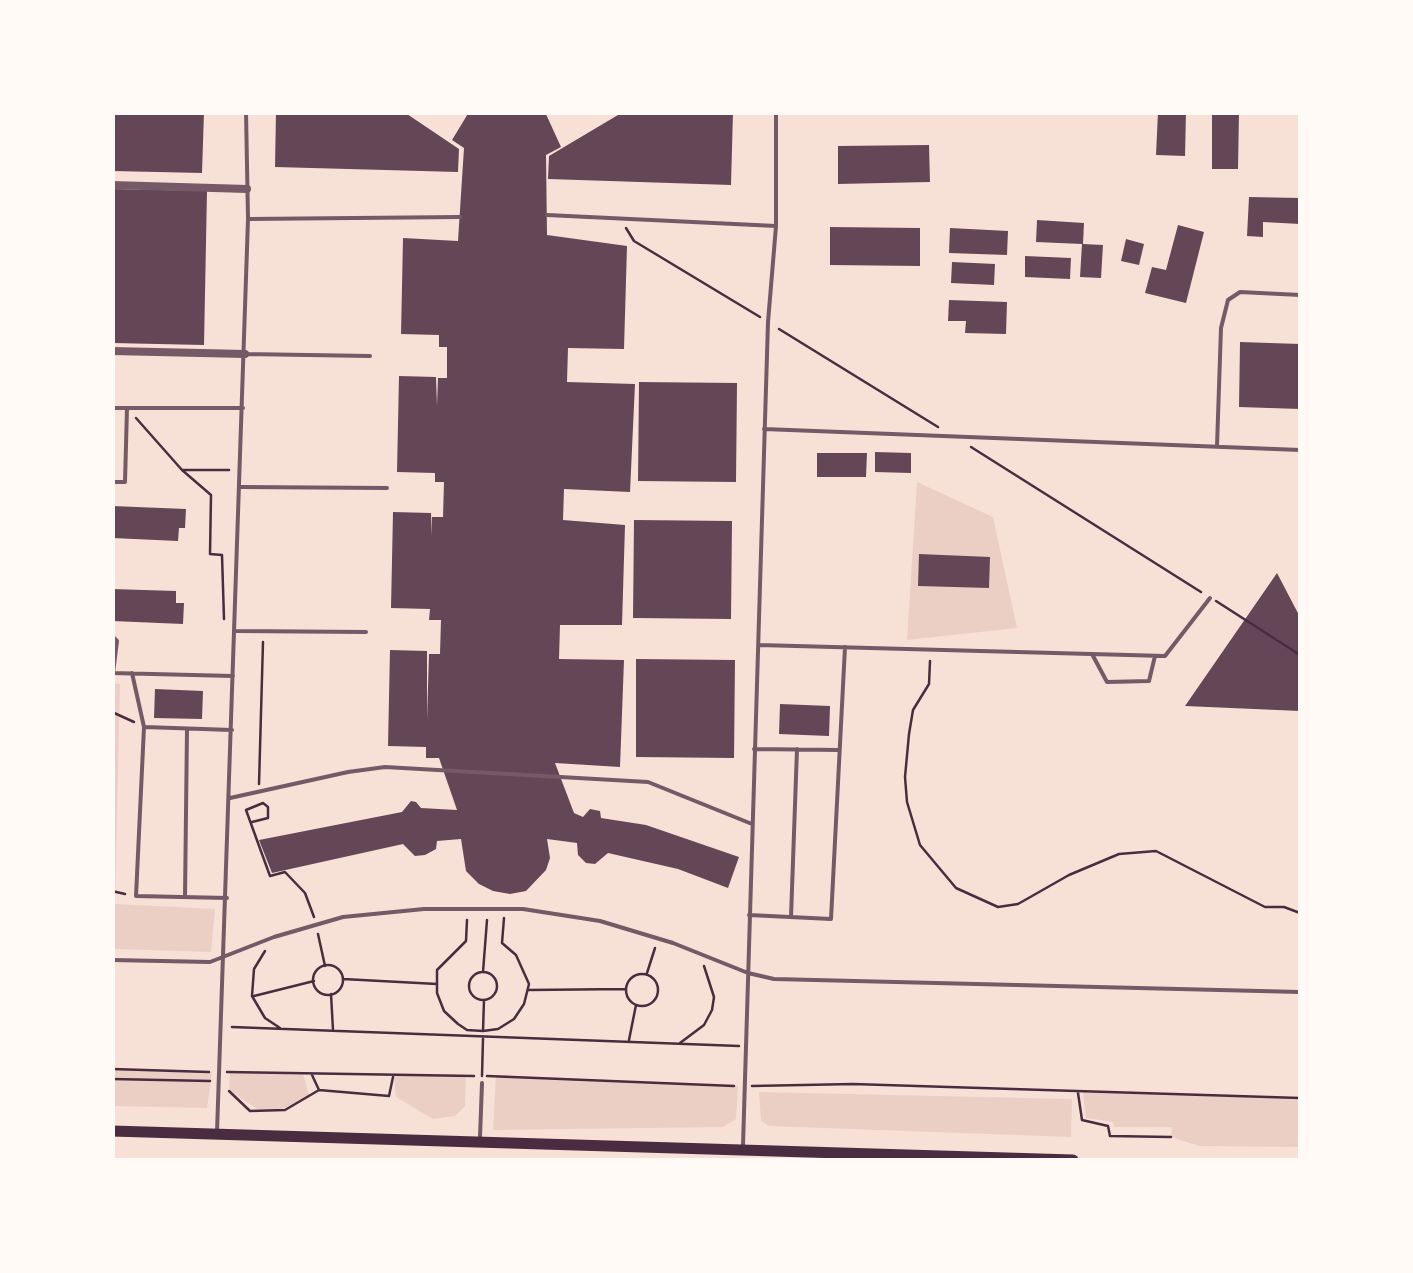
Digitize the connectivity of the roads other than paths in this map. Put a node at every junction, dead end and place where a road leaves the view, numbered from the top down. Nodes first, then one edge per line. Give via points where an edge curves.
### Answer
1 (246, 112) edge
2 (776, 112) edge
3 (112, 185) edge
4 (247, 189) junction
5 (546, 215) dead end
6 (460, 217) dead end
7 (248, 219) junction
8 (776, 226) junction
9 (1300, 295) edge
10 (112, 351) edge
11 (245, 354) junction
12 (370, 356) dead end
13 (112, 408) edge
14 (127, 408) junction
15 (244, 408) junction
16 (764, 428) junction
17 (1217, 446) junction
18 (1300, 450) edge
19 (112, 482) edge
20 (241, 487) junction
21 (387, 488) dead end
22 (1210, 598) dead end
23 (236, 631) junction
24 (366, 632) dead end
25 (112, 636) edge
26 (757, 645) junction
27 (844, 648) junction
28 (1092, 654) junction
29 (1155, 656) junction
30 (113, 672) edge
31 (132, 673) junction
32 (234, 676) junction
33 (144, 727) junction
34 (187, 728) junction
35 (232, 730) junction
36 (754, 749) junction
37 (797, 749) junction
38 (839, 750) junction
39 (230, 798) junction
40 (752, 824) junction
41 (185, 897) junction
42 (227, 898) junction
43 (749, 915) junction
44 (791, 917) junction
45 (226, 956) junction
46 (112, 960) edge
47 (748, 973) junction
48 (1300, 992) edge
49 (482, 1082) road end
50 (112, 1131) edge
51 (218, 1134) junction
52 (480, 1142) junction
53 (742, 1150) junction
54 (1074, 1160) edge

1 - 4 lane
2 - 8 lane
3 - 4 street
4 - 7 lane
5 - 8 lane
6 - 7 lane
7 - 11 lane
8 - 16 lane
9 - 17 lane via 1240,292 1228,300
10 - 11 street
11 - 12 lane
11 - 15 lane
13 - 14 lane
14 - 15 lane
14 - 19 lane via 124,482
15 - 20 lane
16 - 17 lane
16 - 26 lane
17 - 18 lane
20 - 21 lane
20 - 23 lane
22 - 29 lane via 1165,656
23 - 24 lane
23 - 32 lane
25 - 30 lane
26 - 27 lane
26 - 36 lane
27 - 28 lane
27 - 38 lane
28 - 29 lane
28 - 29 lane via 1107,682 1149,680
30 - 31 lane
31 - 32 lane
31 - 33 lane
32 - 35 lane
33 - 34 lane
33 - 41 lane via 136,896
34 - 35 lane
34 - 41 lane
35 - 39 lane
36 - 37 lane
36 - 40 lane
37 - 38 lane
37 - 44 lane
38 - 44 lane via 831,919
39 - 40 lane via 386,767 648,782
39 - 42 lane
40 - 43 lane
41 - 42 lane
42 - 45 lane
43 - 44 lane
43 - 47 lane
45 - 46 lane via 210,962
45 - 47 lane via 343,916 504,909 600,921
45 - 51 lane
47 - 48 lane via 792,980
47 - 53 lane
49 - 52 lane
50 - 51 main road
51 - 52 main road
52 - 53 main road
53 - 54 main road

